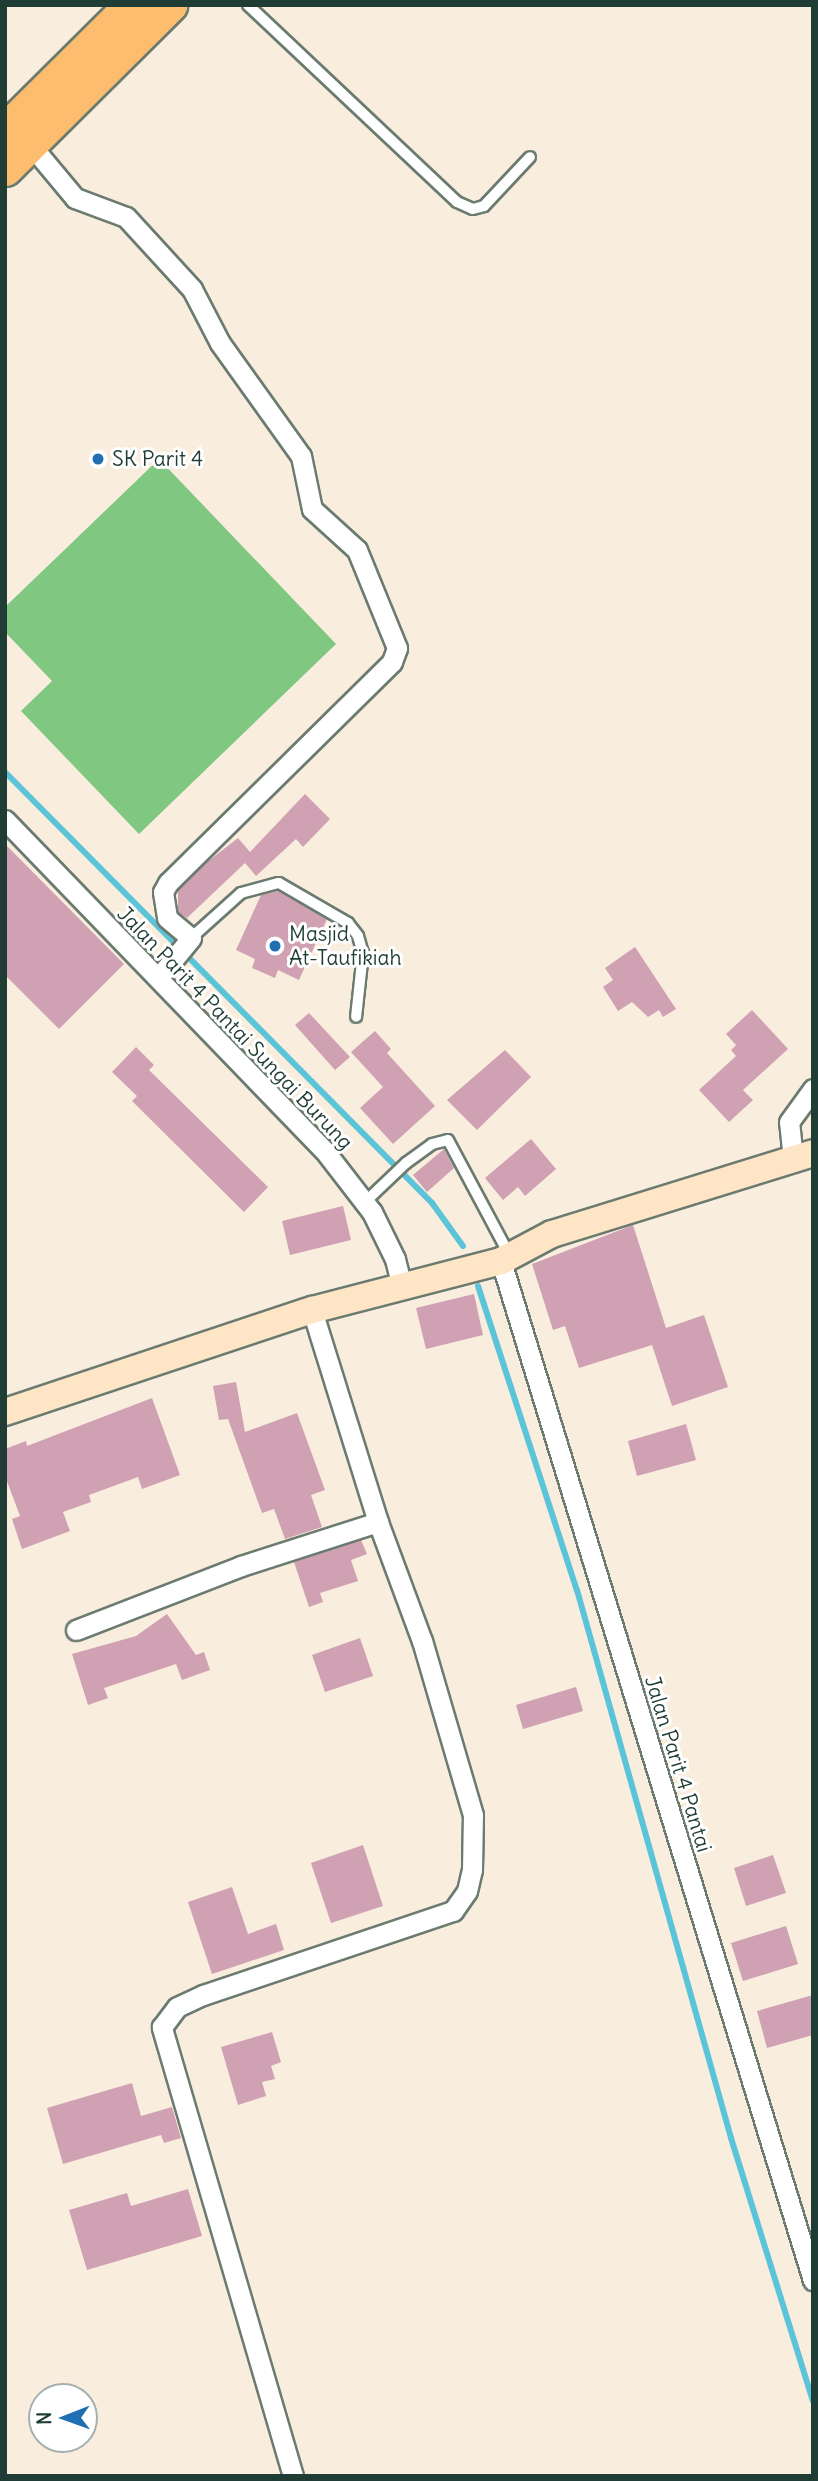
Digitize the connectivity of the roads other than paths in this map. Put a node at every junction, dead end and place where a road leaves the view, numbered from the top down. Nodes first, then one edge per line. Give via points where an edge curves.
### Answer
1 (131, 5) edge
2 (170, 5) edge
3 (248, 5) edge
4 (18, 137) edge
5 (530, 157) dead end
6 (5, 169) edge
7 (5, 820) edge
8 (184, 947) junction
9 (158, 978) junction
10 (356, 1017) dead end
11 (813, 1089) edge
12 (803, 1156) edge
13 (365, 1203) junction
14 (505, 1259) junction
15 (402, 1287) junction
16 (312, 1310) junction
17 (5, 1412) edge
18 (378, 1522) junction
19 (76, 1629) dead end
20 (813, 2280) edge
21 (293, 2476) edge

1 - 4 highway
2 - 4 highway
3 - 5 lane via 457,202 473,209 484,205
4 - 6 highway
4 - 8 street via 75,198 126,218 191,289 220,343 301,456 312,509 357,550 397,648 392,662 169,883 162,906
7 - 9 street, Jalan Parit 4 Pantai Sungai Burung
8 - 9 street
8 - 10 lane via 241,893 279,883 348,923 358,936 363,953
9 - 13 street, Jalan Parit 4 Pantai Sungai Burung via 324,1150
11 - 12 street via 789,1122
12 - 14 street via 552,1234
13 - 14 lane via 406,1163 432,1144 448,1140
13 - 15 street, Jalan Parit 4 Pantai Sungai Burung via 395,1259
14 - 15 street
14 - 20 street, Jalan Parit 4 Pantai
15 - 16 street
16 - 17 street
16 - 18 street
18 - 19 street via 241,1566
18 - 21 street via 422,1641 473,1815 467,1891 453,1912 203,1995 177,2007 162,2027

